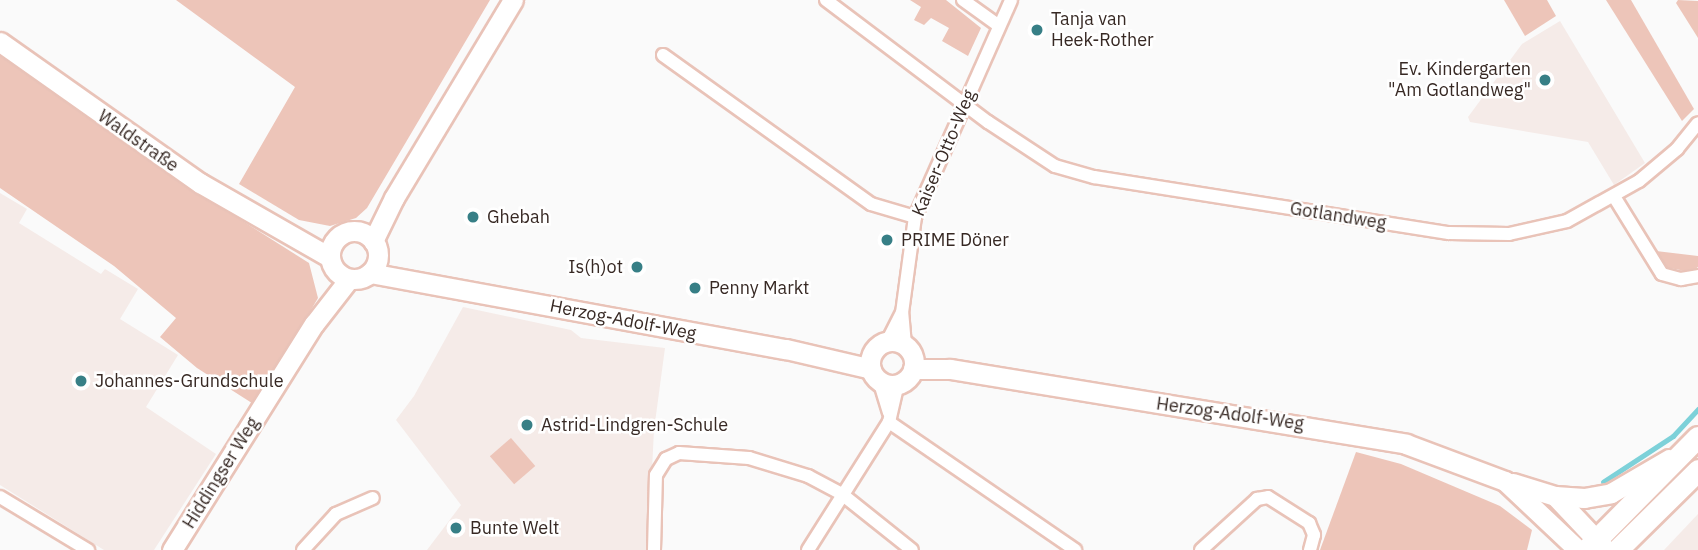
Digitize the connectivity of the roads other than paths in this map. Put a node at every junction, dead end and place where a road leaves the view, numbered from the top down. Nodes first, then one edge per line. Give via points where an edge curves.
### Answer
1 (513, 0) edge
2 (827, 0) edge
3 (963, 0) edge
4 (1011, 0) edge
5 (999, 26) junction
6 (0, 42) edge
7 (663, 55) dead end
8 (965, 102) junction
9 (1698, 123) edge
10 (1615, 198) junction
11 (915, 217) junction
12 (282, 229) junction
13 (337, 238) junction
14 (370, 251) junction
15 (338, 269) junction
16 (1698, 276) edge
17 (902, 313) junction
18 (892, 359) junction
19 (898, 384) joint
20 (889, 418) junction
21 (1695, 440) edge
22 (1698, 470) edge
23 (1504, 481) junction
24 (843, 495) junction
25 (1555, 496) junction
26 (0, 497) edge
27 (373, 498) dead end
28 (1592, 547) edge
29 (88, 550) edge
30 (172, 550) edge
31 (303, 550) edge
32 (654, 550) edge
33 (808, 550) edge
34 (912, 550) edge
35 (1075, 550) edge
36 (1200, 550) edge
37 (1310, 550) edge
38 (1617, 550) edge

1 - 14 main road via 394,198
2 - 8 street, Gotlandweg
3 - 5 street
4 - 5 street, Kaiser-Otto-Weg
5 - 8 street, Kaiser-Otto-Weg
6 - 12 main road, Waldstraße via 142,145 247,213
7 - 11 street via 871,204
8 - 10 street, Gotlandweg via 1025,149 1071,172 1449,233 1509,234 1536,229
8 - 11 street, Kaiser-Otto-Weg
9 - 10 street, Gotlandweg via 1671,155
10 - 16 street via 1662,274 1681,279
11 - 17 street, Kaiser-Otto-Weg
12 - 13 main road, Waldstraße
12 - 15 main road, Waldstraße
13 - 14 main road
13 - 15 main road, Hiddingser Weg
14 - 15 main road
14 - 18 main road, Herzog-Adolf-Weg via 426,282 819,356
15 - 30 main road, Hiddingser Weg via 314,324
17 - 18 street, Kaiser-Otto-Weg
17 - 18 street, Kaiser-Otto-Weg
18 - 19 main road
18 - 20 street, Kaiser-Otto-Weg
18 - 23 main road, Herzog-Adolf-Weg via 1343,430 1450,457
19 - 20 street
20 - 24 street
20 - 35 street
21 - 25 main road via 1611,493 1584,498
21 - 28 main road
22 - 38 main road
23 - 25 main road, Herzog-Adolf-Weg
23 - 28 main road, Herzog-Adolf-Weg
24 - 32 street via 808,475 749,458 674,454 656,475
24 - 33 street
24 - 34 street
25 - 28 main road, Herzog-Adolf-Weg
26 - 29 street
27 - 31 street via 336,514
36 - 37 street via 1257,499 1268,497 1309,523 1314,535

